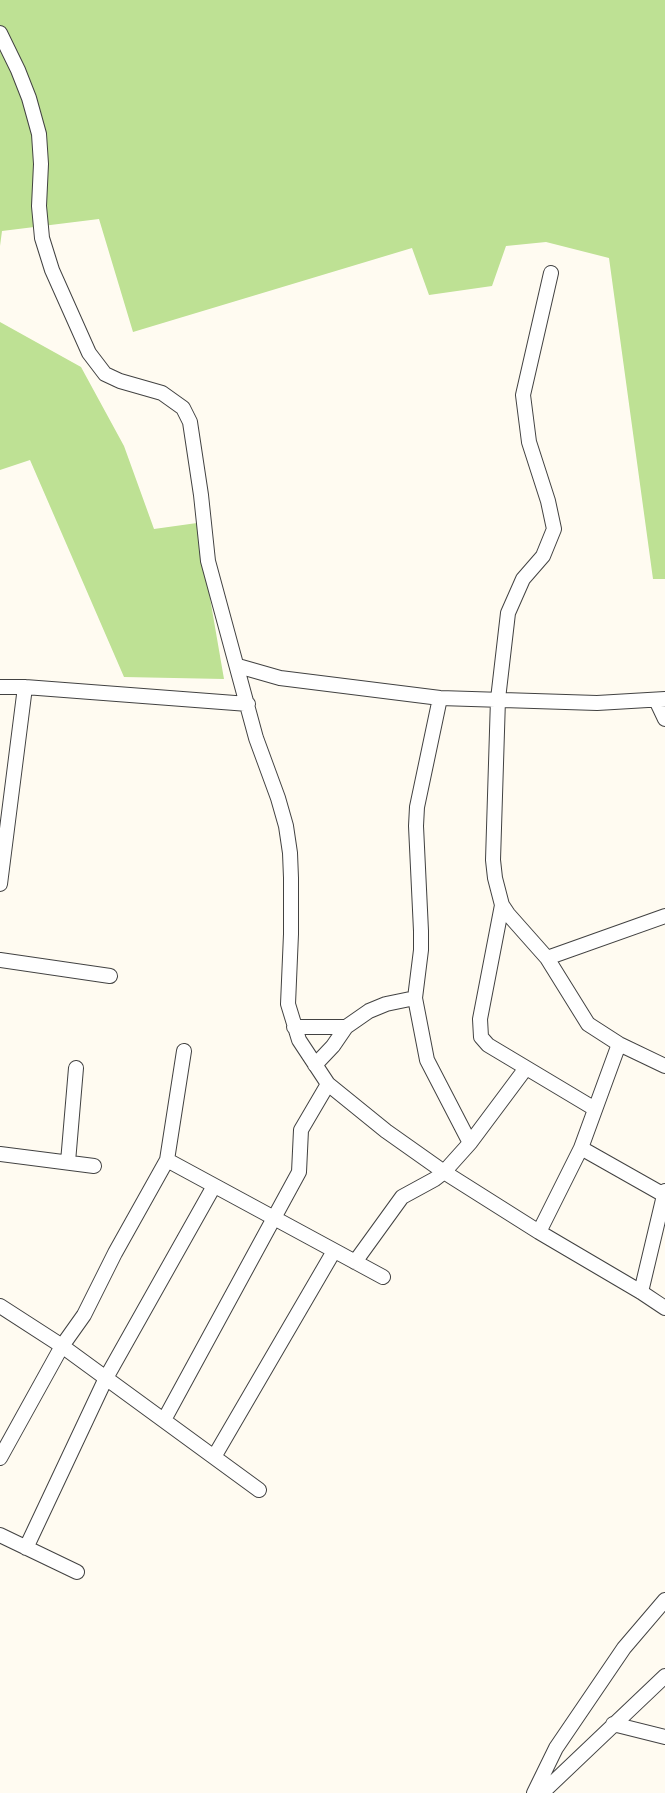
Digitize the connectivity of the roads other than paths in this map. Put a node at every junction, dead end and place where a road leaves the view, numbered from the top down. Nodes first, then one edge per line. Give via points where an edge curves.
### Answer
1 (0, 33) edge
2 (551, 273) dead end
3 (238, 666) junction
4 (0, 687) edge
5 (25, 687) junction
6 (440, 698) junction
7 (498, 699) junction
8 (660, 699) edge
9 (248, 704) junction
10 (665, 719) edge
11 (2, 853) edge
12 (0, 884) edge
13 (502, 905) junction
14 (665, 916) edge
15 (547, 958) junction
16 (0, 960) edge
17 (110, 976) dead end
18 (415, 998) junction
19 (294, 1027) junction
20 (346, 1027) junction
21 (619, 1044) junction
22 (184, 1051) dead end
23 (315, 1065) junction
24 (665, 1066) edge
25 (76, 1068) dead end
26 (526, 1068) junction
27 (328, 1084) junction
28 (595, 1109) junction
29 (470, 1142) junction
30 (581, 1148) junction
31 (0, 1154) edge
32 (167, 1160) junction
33 (68, 1162) junction
34 (94, 1166) dead end
35 (444, 1172) junction
36 (214, 1186) junction
37 (664, 1193) edge
38 (274, 1219) junction
39 (660, 1231) edge
40 (539, 1232) junction
41 (334, 1251) junction
42 (355, 1262) junction
43 (383, 1277) dead end
44 (641, 1292) junction
45 (0, 1306) edge
46 (665, 1308) edge
47 (62, 1346) junction
48 (106, 1378) junction
49 (164, 1420) junction
50 (214, 1457) junction
51 (0, 1458) edge
52 (259, 1490) dead end
53 (0, 1535) edge
54 (26, 1548) junction
55 (77, 1572) dead end
56 (665, 1600) edge
57 (665, 1676) edge
58 (613, 1724) junction
59 (665, 1737) edge
60 (534, 1793) edge
61 (542, 1793) edge

1 - 3 street via 18,70 39,134 42,238 52,270 89,353 105,374 162,393 183,408 190,422 208,561
2 - 7 street via 524,395 529,442 554,529 543,556 523,579 508,613
3 - 6 street via 280,678
3 - 9 street
4 - 5 street
5 - 9 street
5 - 11 street
6 - 7 street
6 - 18 street via 416,826 421,931
7 - 8 street via 597,703
7 - 13 street via 493,860
8 - 10 street
9 - 19 street via 286,826 290,853 292,934 288,1004
11 - 12 street
13 - 15 street
13 - 26 street via 480,1031 488,1045
14 - 15 street
15 - 21 street via 588,1024
16 - 17 street
18 - 20 street via 369,1011
18 - 29 street via 427,1060
19 - 20 street
19 - 23 street
20 - 23 street
21 - 24 street
21 - 28 street
22 - 32 street
23 - 27 street
25 - 33 street
26 - 28 street
26 - 29 street
27 - 35 street
27 - 38 street via 300,1130 299,1172
28 - 30 street
29 - 35 street
30 - 37 street
30 - 40 street
31 - 33 street
32 - 36 street
32 - 47 street via 84,1315
33 - 34 street
35 - 40 street
35 - 42 street via 402,1197
36 - 38 street
36 - 48 street
37 - 39 street
38 - 41 street
38 - 49 street
39 - 44 street
40 - 44 street
41 - 42 street
41 - 50 street
42 - 43 street
44 - 46 street
45 - 47 street
47 - 48 street
47 - 51 street
48 - 49 street
48 - 54 street
49 - 50 street
50 - 52 street
53 - 54 street
54 - 55 street
56 - 60 street via 608,1671 556,1748
57 - 58 street
58 - 59 street
58 - 61 street

